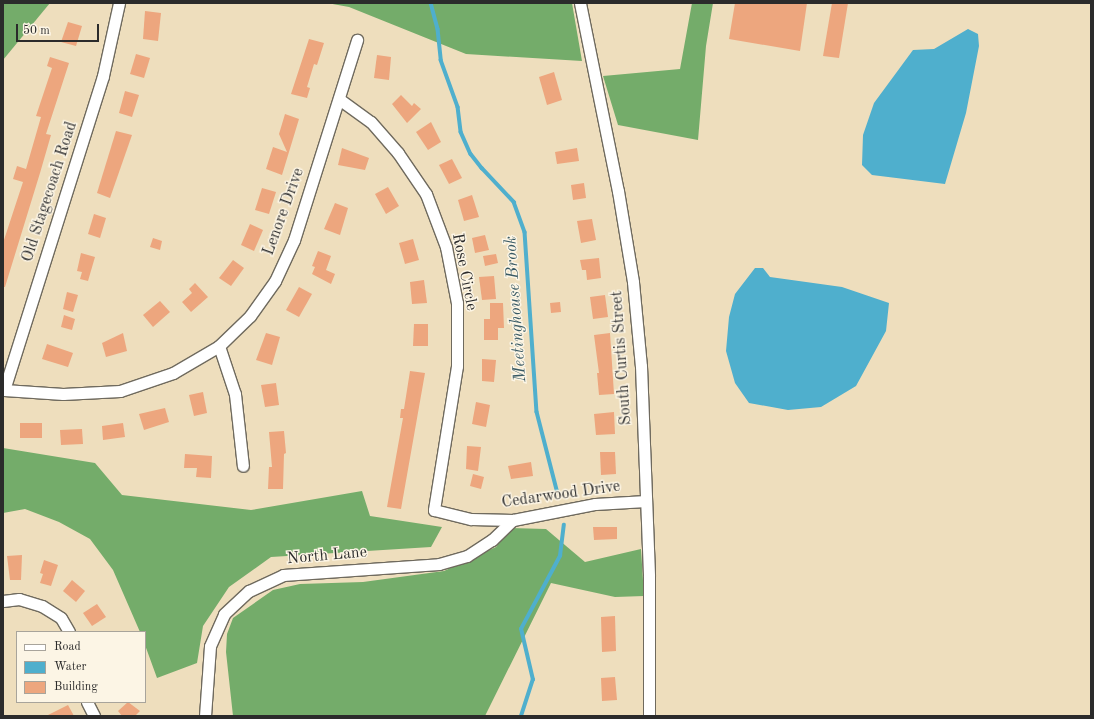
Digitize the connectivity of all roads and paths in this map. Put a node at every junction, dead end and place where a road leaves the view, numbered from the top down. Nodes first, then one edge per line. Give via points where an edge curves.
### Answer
1 (120, 3) edge
2 (580, 3) edge
3 (357, 40) dead end
4 (339, 99) junction
5 (219, 346) junction
6 (4, 390) joint
7 (243, 466) dead end
8 (646, 501) junction
9 (434, 510) joint
10 (513, 520) junction
11 (3, 601) edge
12 (68, 631) edge
13 (88, 703) edge
14 (94, 716) edge
15 (205, 716) edge
16 (649, 716) edge

1 - 6 street, Old Stagecoach Road via 103,76
2 - 8 street, South Curtis Street via 618,191 633,282 641,366
3 - 4 street, Lenore Drive
4 - 5 street, Lenore Drive via 294,240 275,281 250,316
4 - 9 street, Rose Circle via 371,122 398,153 426,194 446,247 457,303 458,366
5 - 6 street, Lenore Drive via 173,373 120,391 63,394
5 - 7 street via 234,394
8 - 10 street, Cedarwood Drive via 595,504
8 - 16 street, South Curtis Street
9 - 10 street, Cedarwood Drive via 471,519
10 - 15 street, North Lane via 492,540 467,556 439,564 283,575 249,591 224,614 210,646
11 - 12 street via 19,599 42,606 61,618
13 - 14 street

